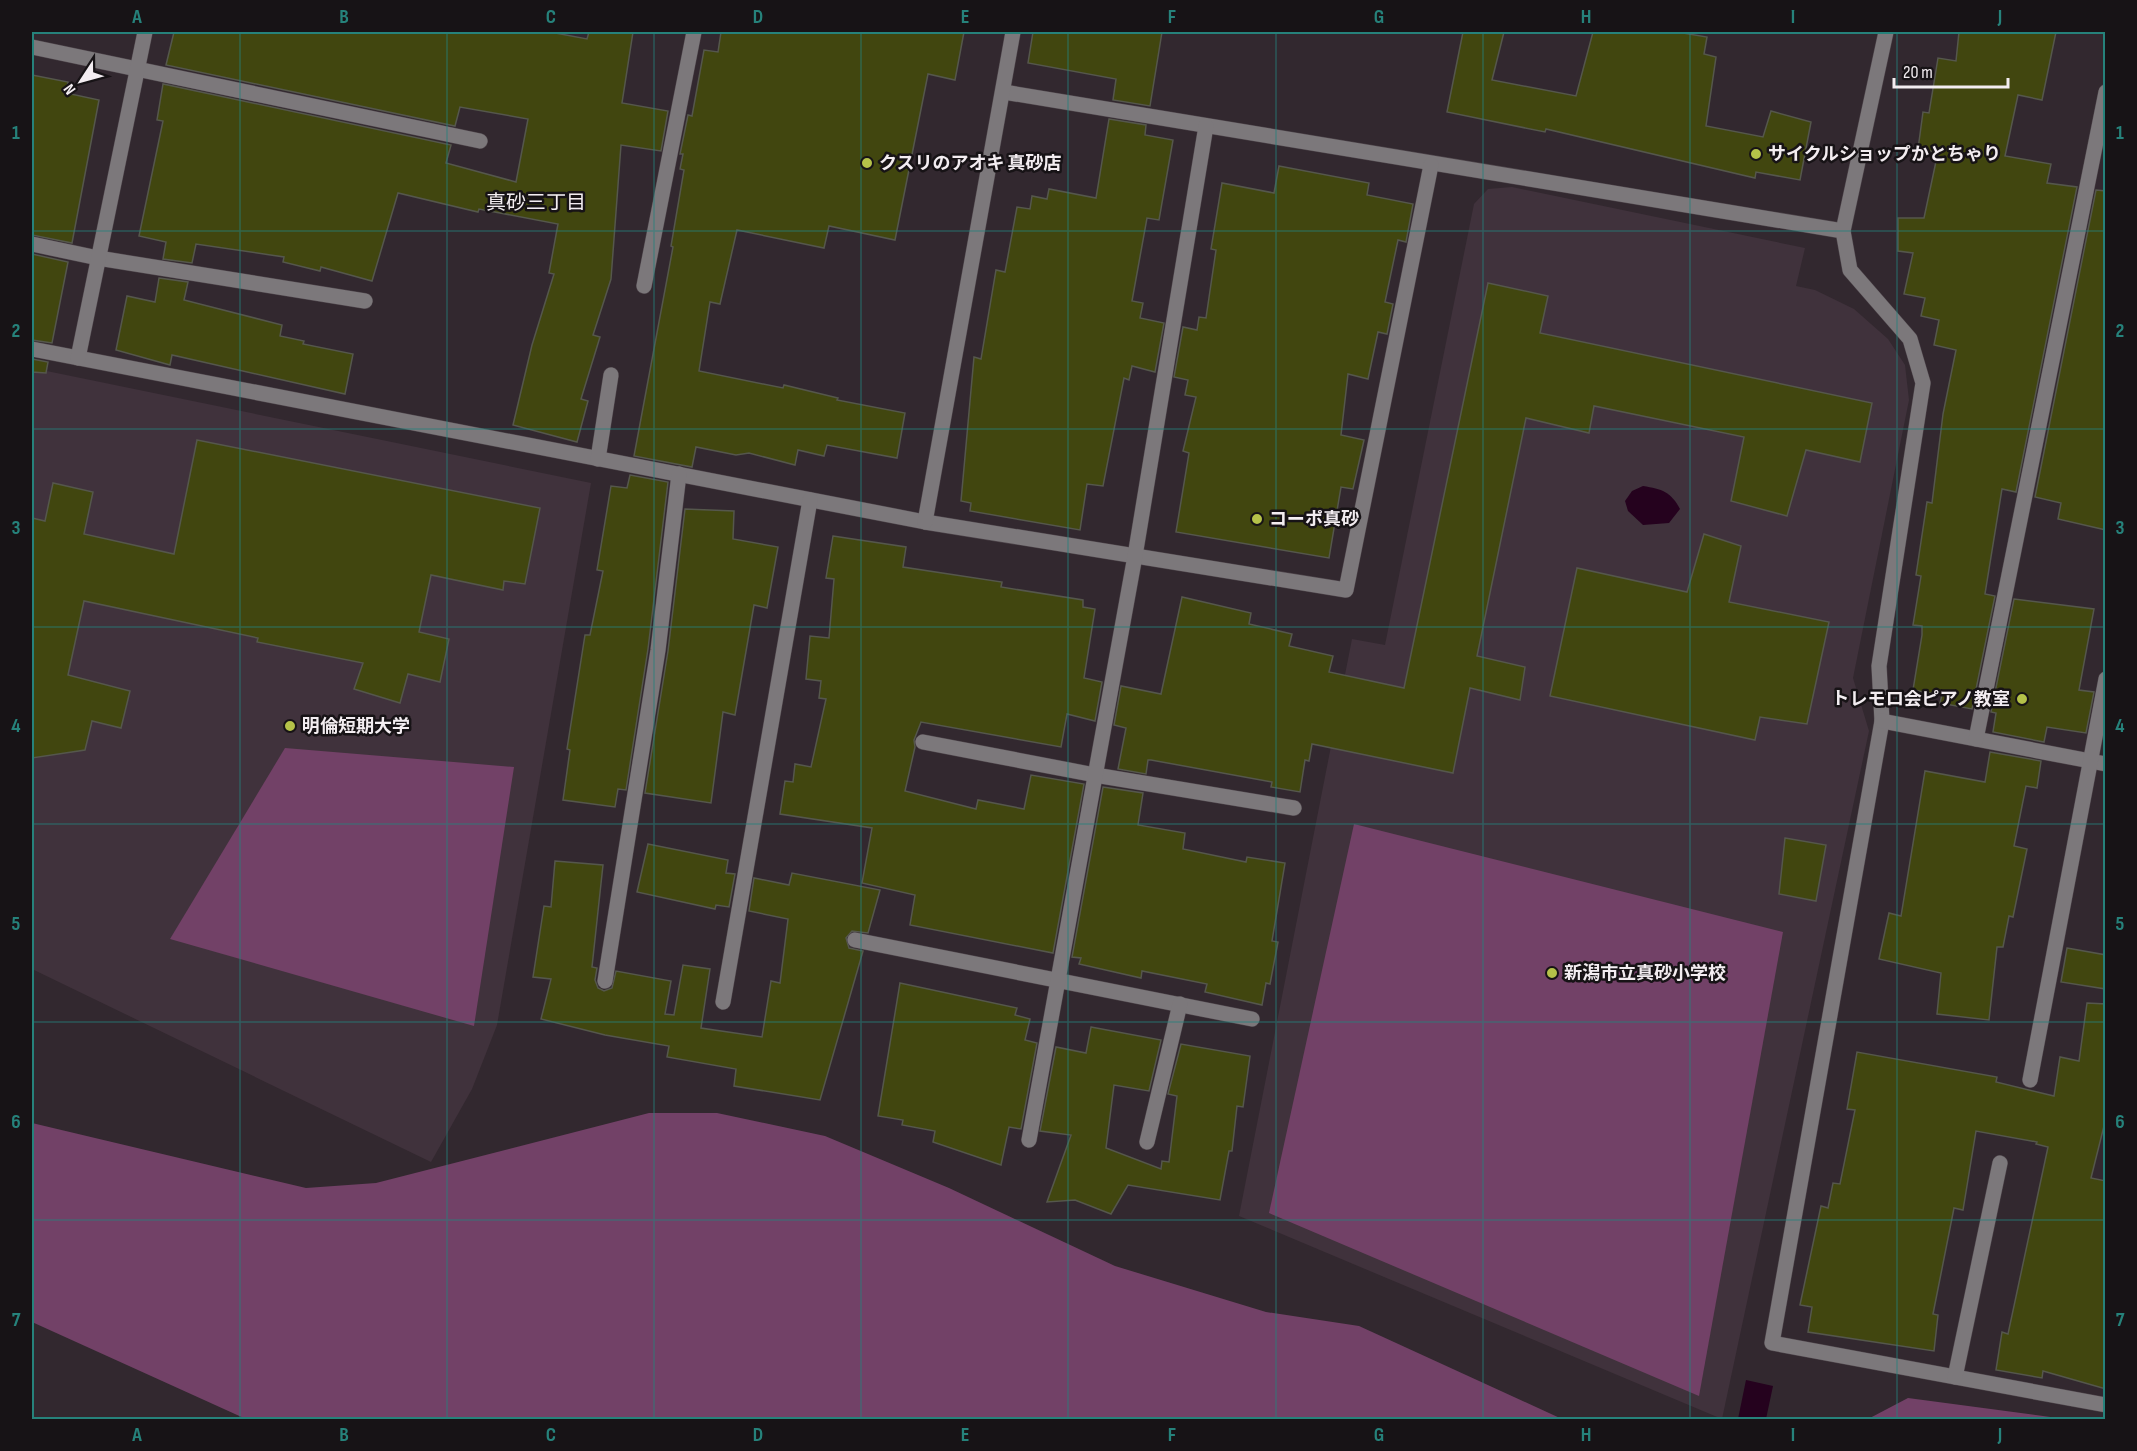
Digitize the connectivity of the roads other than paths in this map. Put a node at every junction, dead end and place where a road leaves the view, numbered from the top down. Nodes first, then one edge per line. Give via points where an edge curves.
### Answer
1 (145, 32) edge
2 (694, 32) edge
3 (1013, 32) edge
4 (1886, 32) edge
5 (32, 46) edge
6 (138, 67) junction
7 (1004, 92) junction
8 (2106, 92) edge
9 (1206, 126) junction
10 (480, 141) dead end
11 (1431, 165) junction
12 (1843, 231) junction
13 (32, 244) edge
14 (98, 258) junction
15 (644, 286) dead end
16 (365, 301) dead end
17 (32, 349) edge
18 (78, 358) junction
19 (611, 375) dead end
20 (598, 459) junction
21 (679, 474) junction
22 (810, 500) junction
23 (925, 522) junction
24 (1136, 556) junction
25 (2106, 679) edge
26 (1882, 721) junction
27 (1976, 739) junction
28 (923, 742) dead end
29 (2090, 761) junction
30 (2106, 764) edge
31 (1095, 775) junction
32 (1294, 808) dead end
33 (855, 940) dead end
34 (1058, 979) junction
35 (605, 981) dead end
36 (723, 1002) dead end
37 (1180, 1004) junction
38 (1252, 1019) dead end
39 (2030, 1080) dead end
40 (1029, 1140) dead end
41 (1147, 1142) dead end
42 (2000, 1163) dead end
43 (1955, 1377) junction
44 (2106, 1405) edge

1 - 6 street
2 - 15 street
3 - 7 street
4 - 12 street
5 - 6 street
6 - 10 street
6 - 14 street
7 - 9 street
7 - 23 street
8 - 27 street
9 - 11 street
9 - 24 street
11 - 12 street
11 - 24 street via 1346,590
12 - 26 street via 1850,270 1910,339 1923,383 1879,666
13 - 14 street
14 - 16 street
14 - 18 street
17 - 18 street
18 - 20 street
19 - 20 street
20 - 21 street
21 - 22 street
21 - 35 street via 658,650
22 - 23 street
22 - 36 street
23 - 24 street
24 - 31 street
25 - 29 street
26 - 27 street
26 - 43 street via 1772,1343
27 - 29 street
28 - 31 street
29 - 30 street
29 - 39 street
31 - 32 street
31 - 34 street
33 - 34 street
34 - 37 street
34 - 40 street
37 - 38 street
37 - 41 street
42 - 43 street
43 - 44 street

